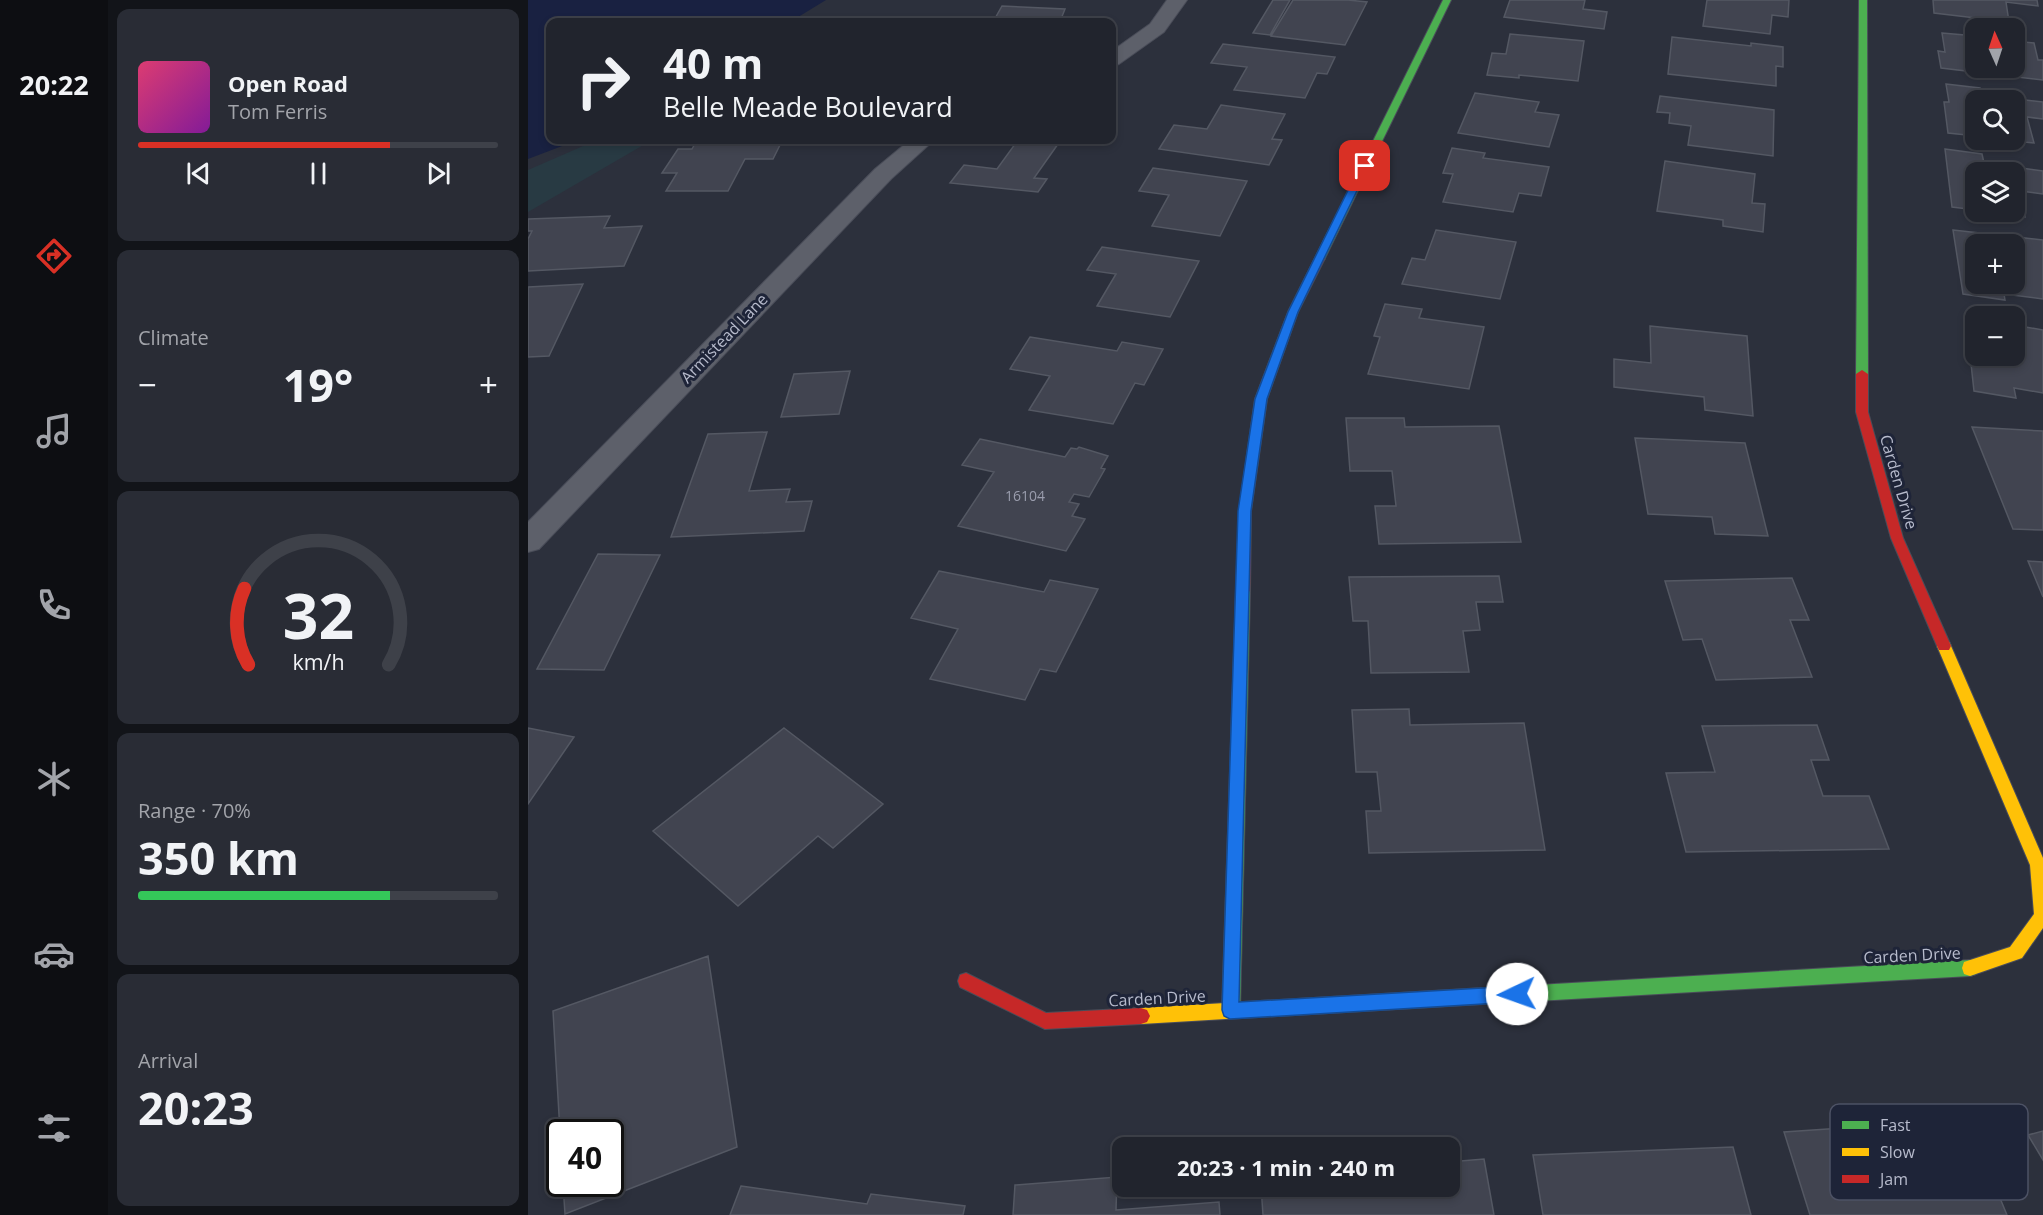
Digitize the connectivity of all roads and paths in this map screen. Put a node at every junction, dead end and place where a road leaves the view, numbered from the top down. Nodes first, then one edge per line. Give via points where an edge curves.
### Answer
1 (1177, 0) edge
2 (1447, 0) edge
3 (1863, 0) edge
4 (1116, 57) edge
5 (918, 144) edge
6 (528, 541) edge
7 (966, 981) dead end
8 (1230, 1010) junction

1 - 4 street via 1157,28
2 - 8 street via 1293,312 1261,399 1245,511
3 - 8 street, Carden Drive via 1862,412 1897,537 2038,865 2042,916 2016,953 1971,968
5 - 6 street, Armistead Lane via 883,174
7 - 8 street, Carden Drive via 1045,1021

